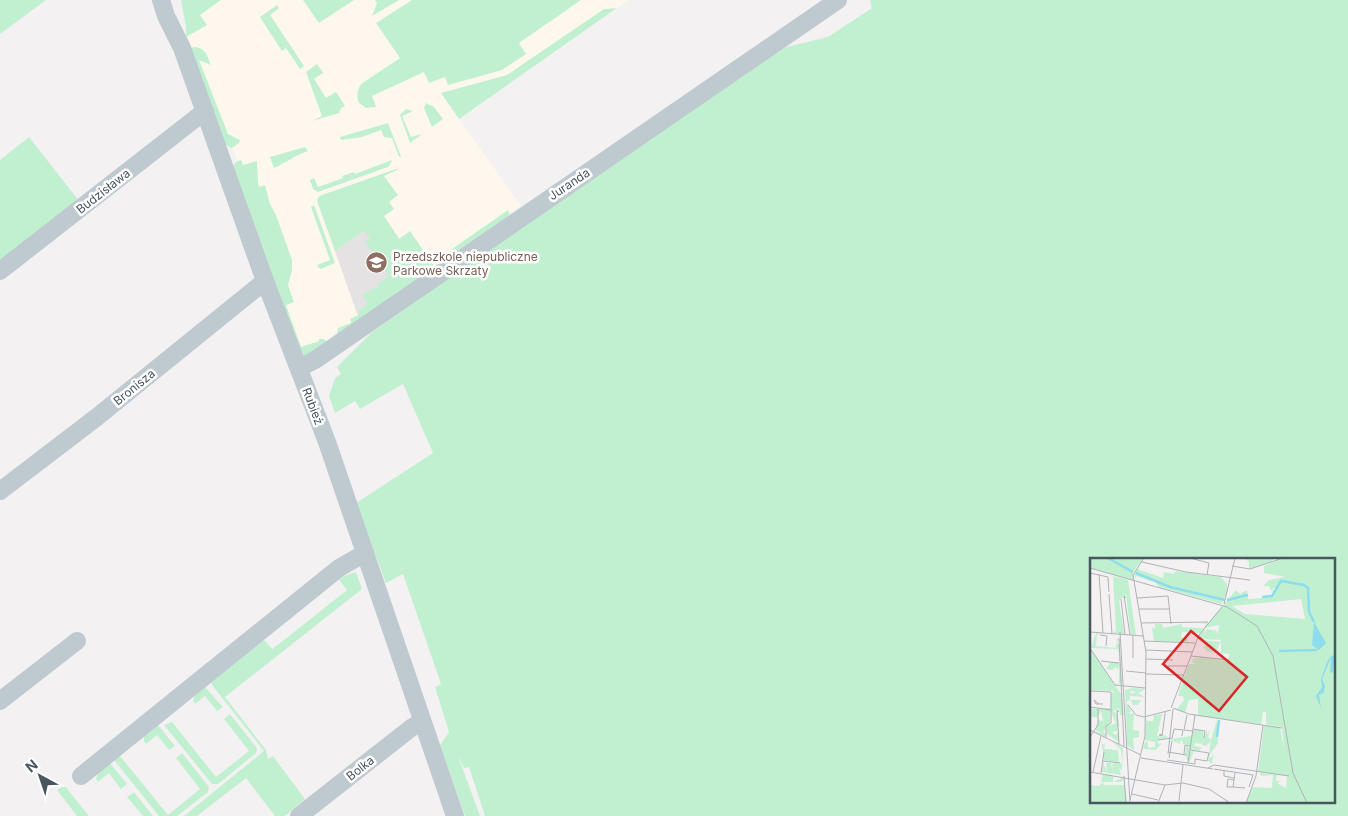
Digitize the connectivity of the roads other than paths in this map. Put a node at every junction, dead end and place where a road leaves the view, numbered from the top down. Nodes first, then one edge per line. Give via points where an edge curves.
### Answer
1 (160, 0) edge
2 (838, 0) edge
3 (205, 111) junction
4 (0, 271) edge
5 (265, 281) junction
6 (299, 368) junction
7 (0, 491) edge
8 (365, 553) junction
9 (77, 641) dead end
10 (0, 701) edge
11 (422, 722) junction
12 (81, 776) dead end
13 (299, 816) edge
14 (455, 816) edge

1 - 3 street, Rubież
2 - 6 street, Juranda
3 - 4 street, Budzisława
3 - 5 street, Rubież
5 - 6 street, Rubież
5 - 7 street, Bronisza
6 - 8 street, Rubież
8 - 11 street, Rubież
8 - 12 street via 339,568
9 - 10 street
11 - 13 street, Bolka
11 - 14 street, Rubież

